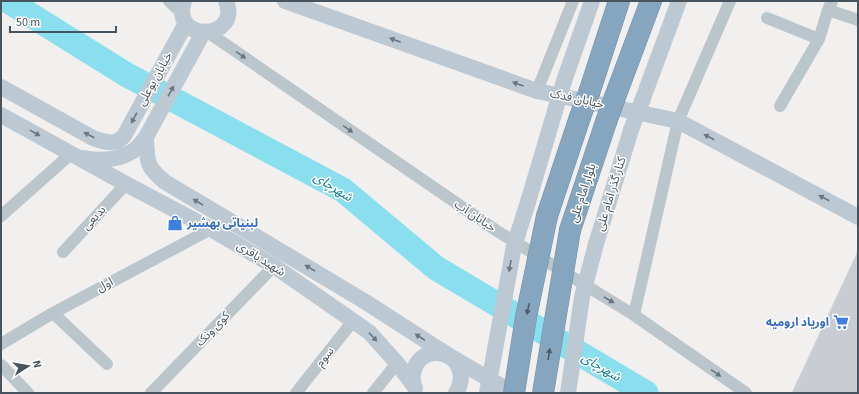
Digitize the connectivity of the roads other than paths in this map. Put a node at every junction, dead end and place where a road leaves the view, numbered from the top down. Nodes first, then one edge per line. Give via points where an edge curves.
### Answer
1 (169, 1) edge
2 (226, 1) edge
3 (286, 1) edge
4 (573, 1) edge
5 (592, 1) edge
6 (619, 1) edge
7 (651, 1) edge
8 (679, 1) edge
9 (730, 1) edge
10 (830, 6) edge
11 (184, 12) edge
12 (767, 18) dead end
13 (858, 20) edge
14 (206, 33) junction
15 (819, 39) junction
16 (1, 86) edge
17 (537, 91) junction
18 (780, 106) dead end
19 (1, 115) edge
20 (678, 121) junction
21 (146, 137) junction
22 (76, 155) junction
23 (126, 184) junction
24 (1, 216) edge
25 (858, 217) edge
26 (211, 229) junction
27 (63, 252) dead end
28 (274, 266) junction
29 (53, 313) junction
30 (634, 315) junction
31 (353, 321) junction
32 (1, 344) edge
33 (451, 357) junction
34 (397, 362) junction
35 (107, 364) dead end
36 (1, 365) edge
37 (416, 390) edge
38 (459, 391) edge
39 (28, 393) edge
40 (151, 393) edge
41 (296, 393) edge
42 (373, 393) edge
43 (487, 393) edge
44 (514, 393) edge
45 (543, 393) edge
46 (568, 393) edge
47 (746, 393) edge

1 - 11 street
2 - 14 street via 226,20 219,28
17 -> 3 street, خیابان فدک
4 - 17 street
5 -> 43 street, bridge via 564,81 514,246
6 -> 44 highway, bridge via 547,216 526,317
45 -> 7 highway, بلوار امام علی, bridge via 570,230 614,98
8 - 46 street, کنار گذر امام علی, bridge via 631,130 596,244 582,297
9 - 20 street
10 - 13 street
10 - 15 street
11 - 14 street via 194,31
11 -> 16 street, خیابان بوعلی via 120,140 109,143 94,138
12 - 15 street
21 -> 14 street, خیابان بوعلی
14 -> 30 street, خیابان آب via 497,231
15 - 18 street
17 - 20 street, خیابان فدک
19 -> 22 street, شهید باقری
25 -> 20 street, خیابان فدک
20 - 30 street
21 - 22 street, خیابان بوعلی via 134,151 124,155 102,159
33 -> 21 street, شهید باقری via 364,300 165,182 154,173 148,162
22 - 23 street, شهید باقری
22 - 24 street
23 - 26 street, شهید باقری
23 - 27 street, بدیعی
26 - 28 street, شهید باقری
26 - 29 street, اول
28 - 31 street, شهید باقری
28 - 40 street, کوی ونک
29 - 32 street, اول
29 - 35 street
30 -> 47 street, خیابان آب
31 -> 34 street, شهید باقری via 369,332
31 - 41 street, سوم
33 - 37 street via 434,353 421,359 413,372
33 - 38 street via 461,370
33 - 44 street, شهید باقری
34 - 37 street, شهید باقری
34 - 42 street
36 - 39 street

